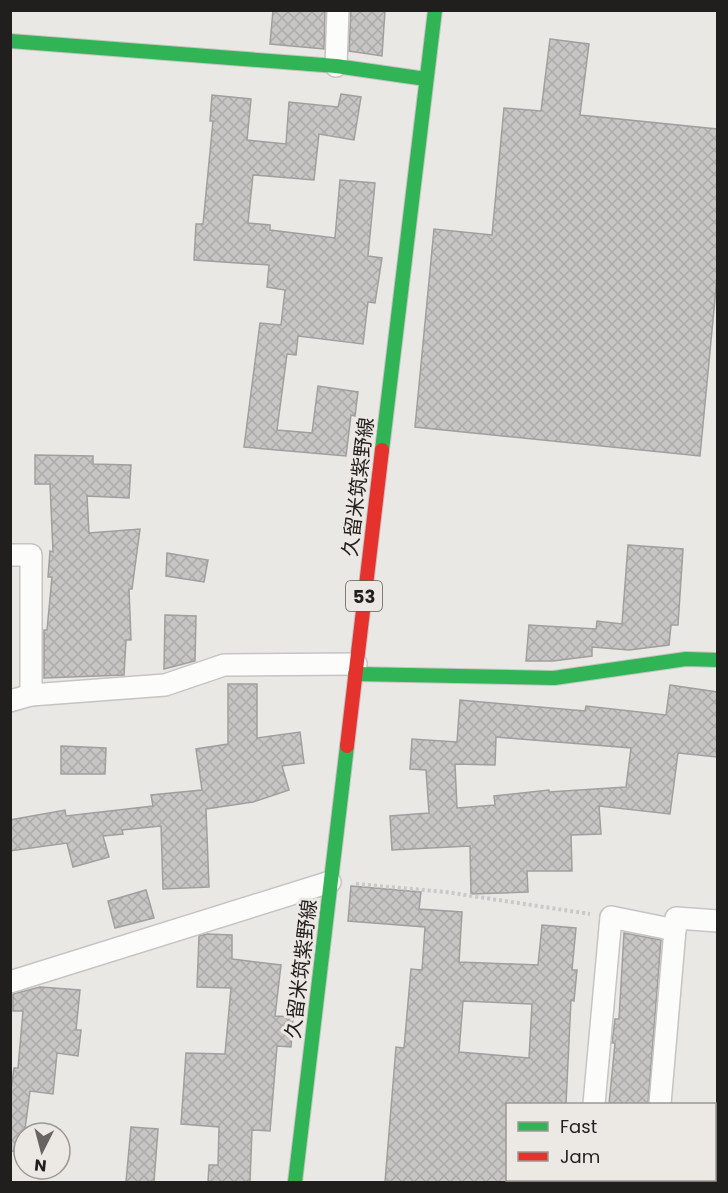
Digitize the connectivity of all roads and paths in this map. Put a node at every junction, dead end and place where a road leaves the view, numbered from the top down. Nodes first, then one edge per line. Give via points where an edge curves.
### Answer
1 (338, 10) edge
2 (435, 10) edge
3 (10, 41) edge
4 (336, 66) junction
5 (426, 79) junction
6 (10, 555) edge
7 (717, 660) edge
8 (355, 669) junction
9 (21, 698) edge
10 (330, 882) junction
11 (611, 917) junction
12 (717, 921) edge
13 (675, 930) junction
14 (10, 982) edge
15 (594, 1103) edge
16 (660, 1103) edge
17 (295, 1182) edge

1 - 4 street
2 - 5 main road, 久留米筑紫野線 / 53
3 - 4 main road
4 - 5 main road
5 - 8 main road, 久留米筑紫野線 / 53
6 - 9 street via 31,555
7 - 8 main road via 686,659 554,678
8 - 9 street via 224,665 165,685
8 - 10 main road, 久留米筑紫野線 / 53
10 - 11 path via 446,892
10 - 14 street
10 - 17 main road, 久留米筑紫野線 / 53
11 - 13 street
11 - 15 street
12 - 13 street via 676,918
13 - 16 street

